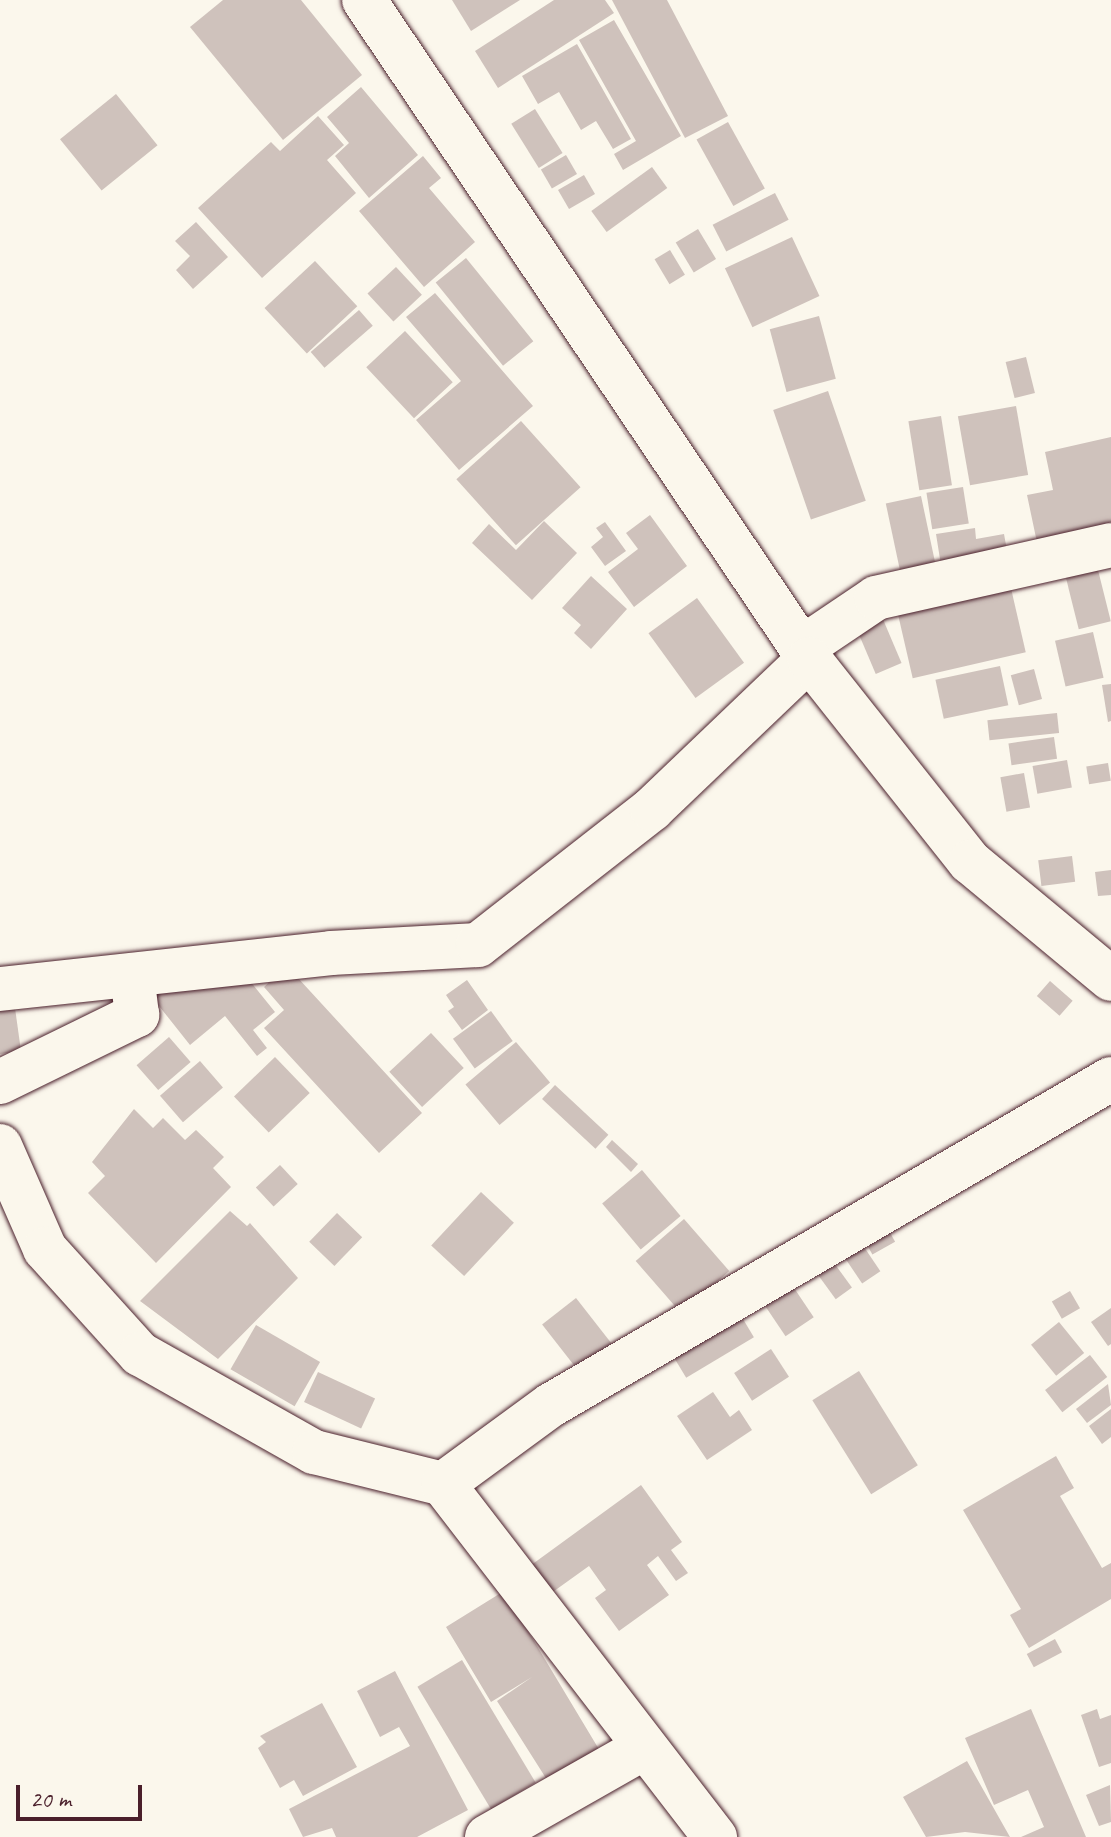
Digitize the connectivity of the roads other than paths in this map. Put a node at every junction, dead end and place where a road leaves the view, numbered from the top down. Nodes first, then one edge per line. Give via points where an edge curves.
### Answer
1 (364, 0) edge
2 (1111, 545) edge
3 (806, 653) junction
4 (132, 975) junction
5 (1111, 979) edge
6 (0, 989) edge
7 (1111, 1079) edge
8 (0, 1082) edge
9 (0, 1146) edge
10 (443, 1484) junction
11 (642, 1749) junction
12 (487, 1837) edge
13 (715, 1837) edge

1 - 3 street
2 - 3 street via 876,598
3 - 4 street via 652,809 478,945
3 - 5 street via 970,862
4 - 6 street
4 - 8 street via 137,1015
7 - 10 street via 551,1405
9 - 10 street via 45,1249 140,1354 314,1452
10 - 11 street
11 - 12 street
11 - 13 street

